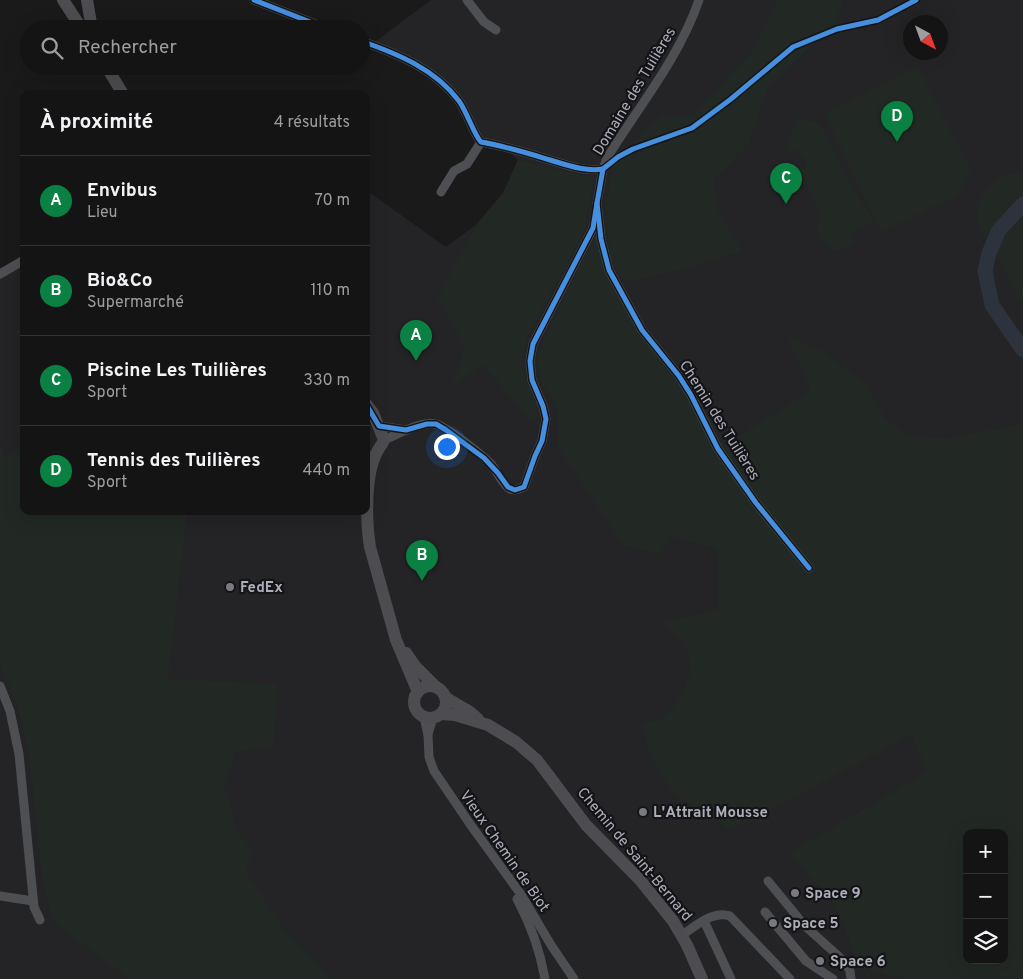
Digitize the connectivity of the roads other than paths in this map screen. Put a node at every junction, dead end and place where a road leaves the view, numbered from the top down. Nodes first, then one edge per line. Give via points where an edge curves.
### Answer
1 (63, 0) edge
2 (87, 0) edge
3 (254, 0) edge
4 (467, 0) edge
5 (699, 0) edge
6 (76, 20) edge
7 (90, 20) edge
8 (305, 20) edge
9 (496, 30) dead end
10 (370, 44) edge
11 (111, 75) edge
12 (121, 90) edge
13 (482, 142) junction
14 (603, 169) junction
15 (441, 192) dead end
16 (598, 203) junction
17 (20, 262) edge
18 (0, 274) edge
19 (370, 411) edge
20 (379, 426) junction
21 (406, 430) junction
22 (382, 444) junction
23 (370, 450) edge
24 (370, 473) edge
25 (368, 515) edge
26 (809, 568) dead end
27 (396, 640) junction
28 (0, 686) edge
29 (436, 687) junction
30 (418, 692) junction
31 (446, 698) junction
32 (433, 717) junction
33 (484, 723) junction
34 (505, 874) junction
35 (768, 881) dead end
36 (0, 896) edge
37 (33, 901) junction
38 (765, 912) dead end
39 (40, 920) dead end
40 (704, 921) junction
41 (682, 935) junction
42 (545, 979) edge
43 (574, 979) edge
44 (702, 979) edge
45 (731, 979) edge
46 (790, 979) edge
47 (833, 979) edge
48 (851, 979) edge

1 - 6 main road
2 - 7 main road
3 - 8 street
4 - 9 street via 484,22
5 - 14 street, Domaine des Tuilières via 692,22 674,56 613,148
10 - 13 street via 435,75 459,101
11 - 12 main road
13 - 14 street via 572,166
13 - 15 street via 468,164 454,171
14 - 16 street, Chemin des Tuilières
16 - 21 street via 593,228 533,344 530,361 532,380 546,419 542,441 526,484 519,489 508,488 484,458 436,424
16 - 26 street, Chemin des Tuilières via 608,270 642,330 679,376 718,449 756,503
17 - 18 street
19 - 20 main road
20 - 21 street
20 - 22 main road
21 - 22 street
22 - 23 main road
22 - 24 main road via 375,454
25 - 27 main road via 370,547
27 - 29 main road
27 - 30 main road
28 - 37 street via 10,711 18,747
29 - 30 main road via 426,687
29 - 31 main road
30 - 32 main road via 414,701 420,715
31 - 32 main road via 446,707
31 - 33 main road, Chemin de Saint-Bernard
32 - 33 main road, Chemin de Saint-Bernard via 454,715
32 - 34 street, Vieux Chemin de Biot via 428,749 434,771
33 - 41 main road, Chemin de Saint-Bernard via 538,760 586,825 640,880
34 - 42 street via 533,931
34 - 43 street, Vieux Chemin de Biot
35 - 48 street via 805,926 845,962
36 - 37 street
37 - 39 street
38 - 47 street via 806,961
40 - 41 street
40 - 45 street
40 - 46 street via 715,914 730,916
41 - 44 main road, Chemin de Saint-Bernard

